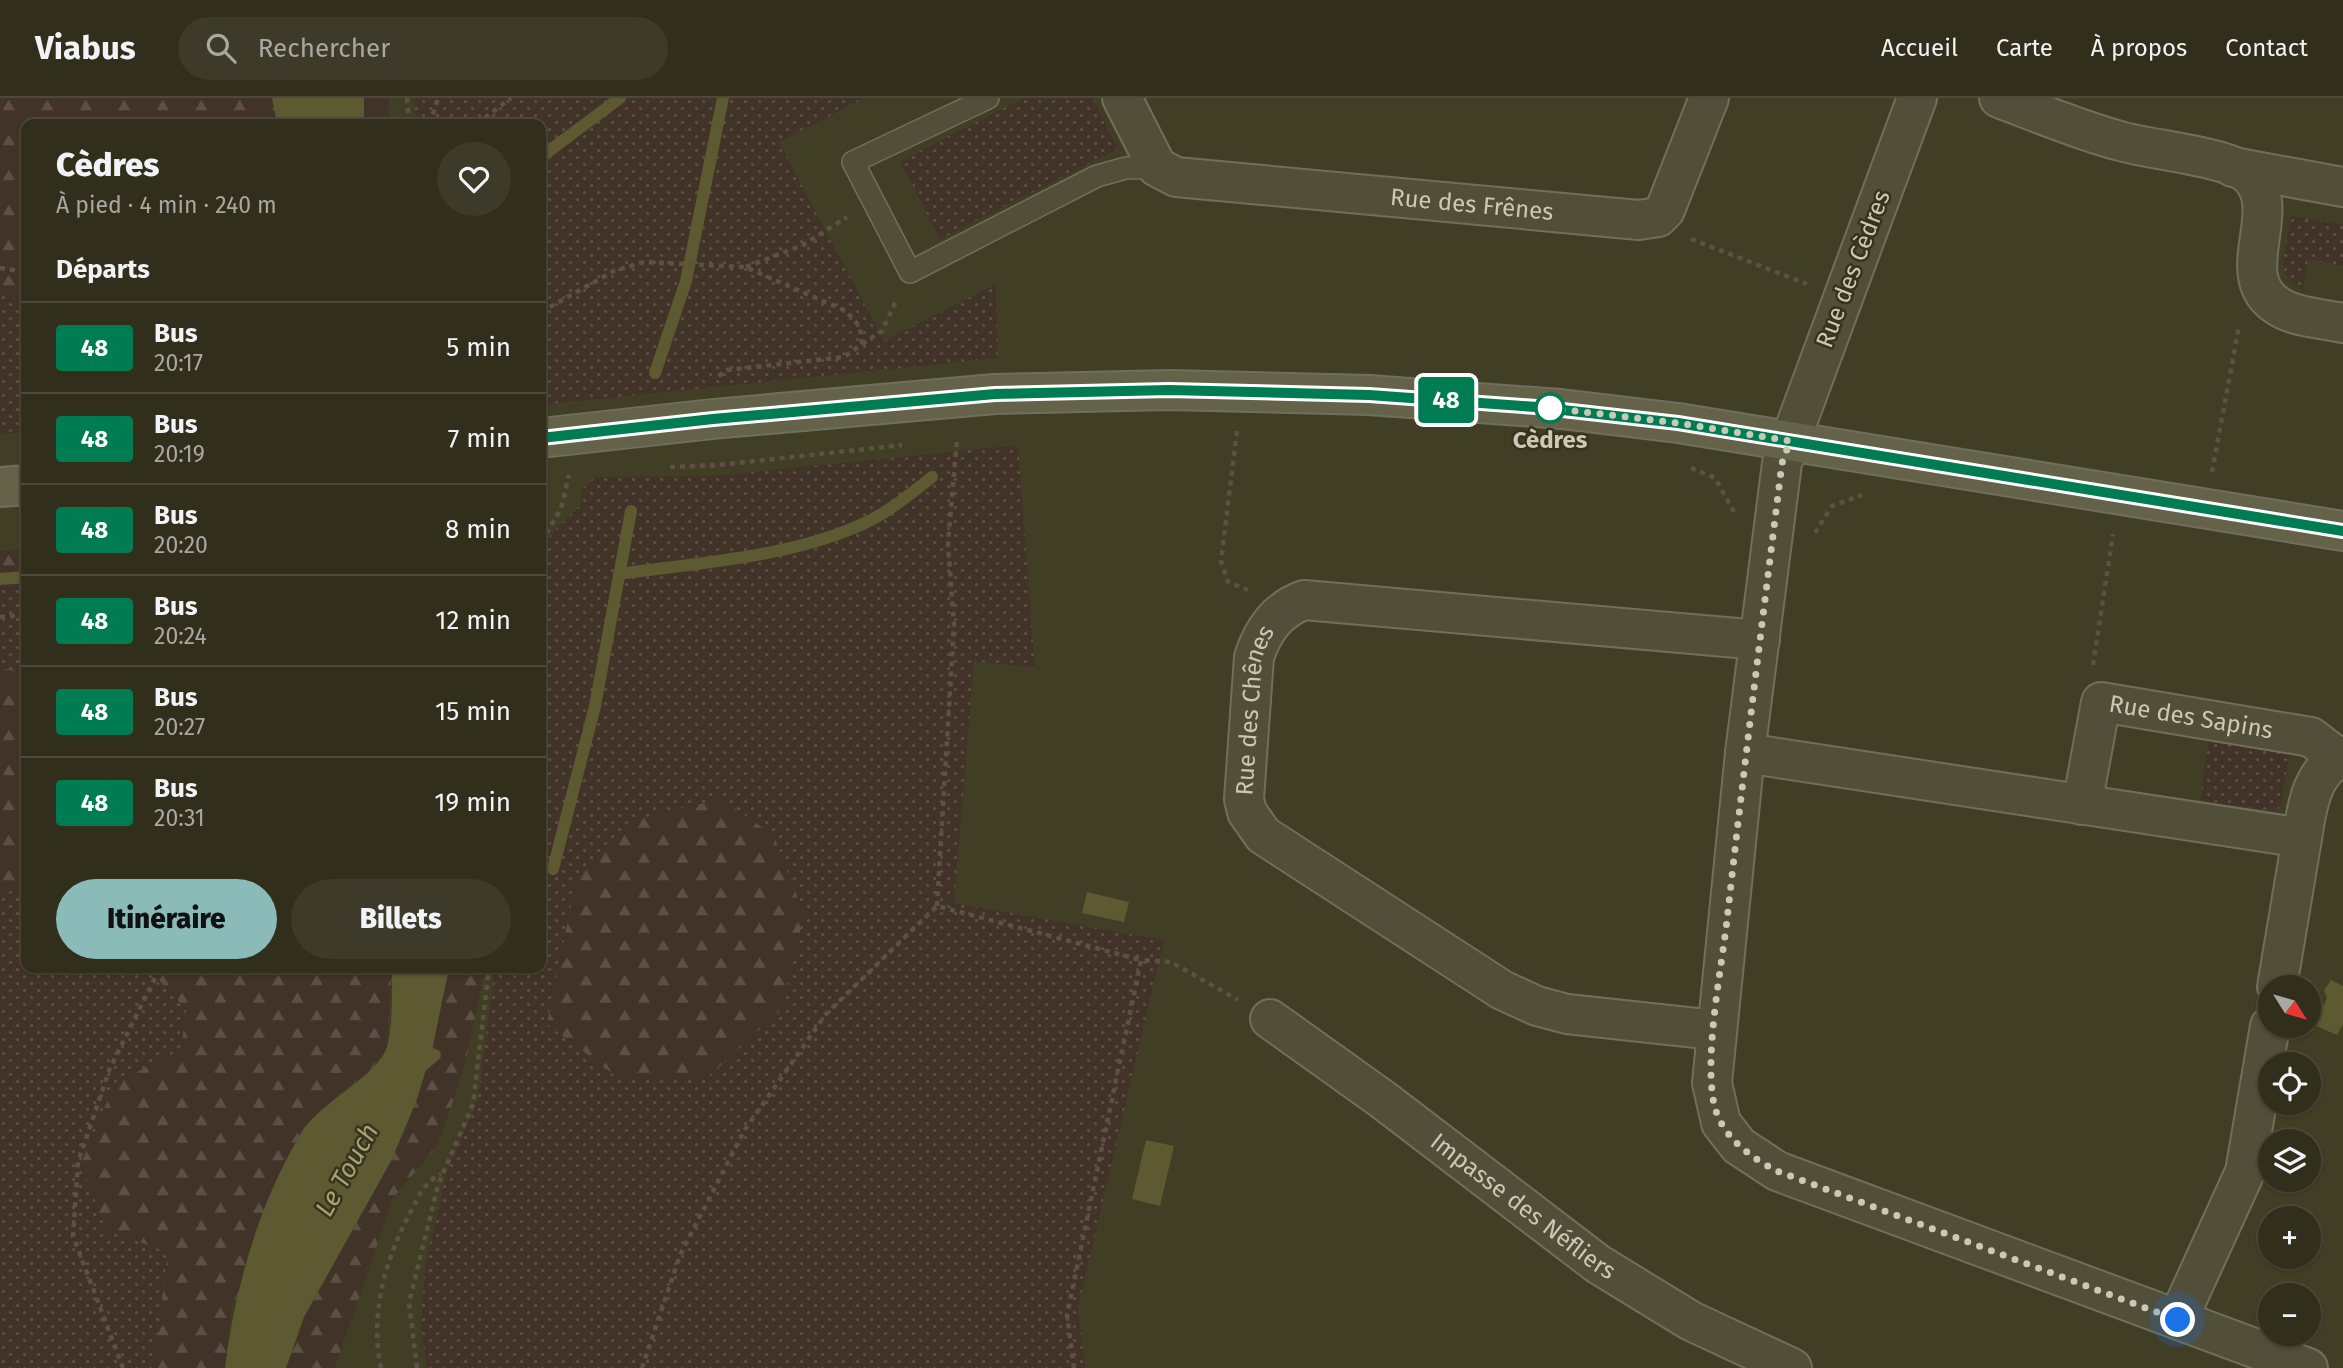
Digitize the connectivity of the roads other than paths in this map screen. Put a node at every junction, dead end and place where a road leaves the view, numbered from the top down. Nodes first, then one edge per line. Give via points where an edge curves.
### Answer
1 (988, 98) edge
2 (1122, 98) edge
3 (1709, 98) edge
4 (1917, 98) edge
5 (1998, 98) edge
6 (1157, 167) junction
7 (2233, 167) junction
8 (2343, 187) edge
9 (2343, 323) edge
10 (546, 437) edge
11 (1790, 441) junction
12 (21, 485) edge
13 (0, 487) edge
14 (2343, 531) edge
15 (1760, 640) junction
16 (1745, 753) junction
17 (2341, 757) edge
18 (2082, 805) junction
19 (2302, 838) junction
20 (2279, 975) edge
21 (1270, 1019) road end
22 (1715, 1030) junction
23 (2268, 1038) edge
24 (2178, 1320) junction
25 (1791, 1368) edge
26 (2308, 1368) edge

1 - 6 lane, Rue des Frênes via 853,162 910,272 1097,176 1126,168
2 - 6 street
3 - 6 street, Rue des Frênes via 1673,194 1658,217 1639,220 1177,177
4 - 11 street, Rue des Cèdres
5 - 7 street via 2121,142
7 - 8 street
7 - 9 street via 2252,179 2261,198 2260,284 2272,301 2286,310
10 - 11 main road via 995,394 1169,390 1369,395 1511,405 1678,423
11 - 14 main road
11 - 15 street, Rue des Cèdres via 1782,463
12 - 13 main road
15 - 16 street, Rue des Cèdres
15 - 22 street, Rue des Chênes via 1304,600 1288,606 1266,630 1254,656 1244,799 1247,812 1264,835 1502,990 1537,1006 1567,1014
16 - 18 street
16 - 22 street, Rue des Cèdres
17 - 18 street, Rue des Sapins via 2311,737 2101,702
17 - 19 street, Rue des Sapins via 2312,790
18 - 19 street
19 - 20 street, Rue des Sapins
21 - 25 street, Impasse des Néfliers via 1382,1098 1598,1264 1691,1321
22 - 24 street, Rue des Cèdres via 1714,1106 1733,1138 1756,1160
23 - 24 street via 2245,1172
24 - 26 street, Rue des Cèdres

